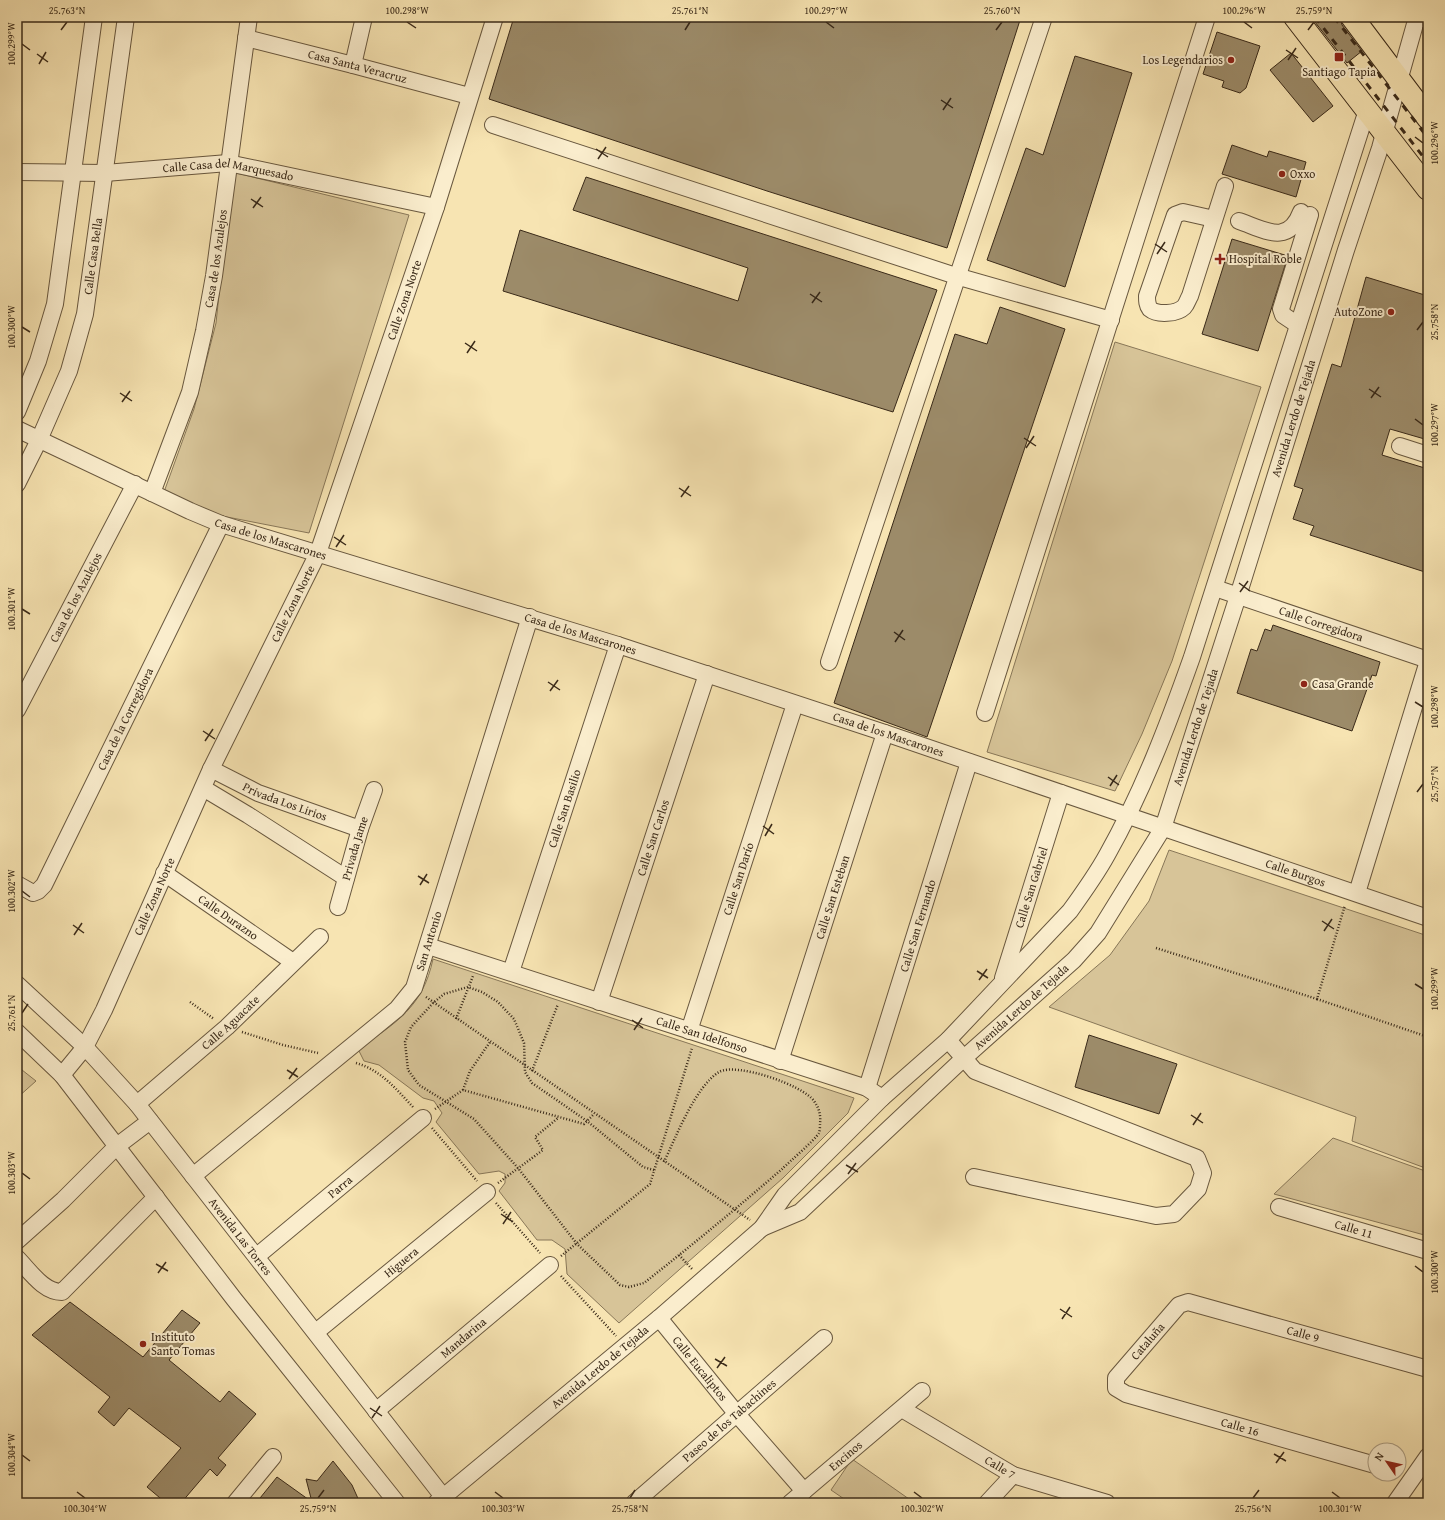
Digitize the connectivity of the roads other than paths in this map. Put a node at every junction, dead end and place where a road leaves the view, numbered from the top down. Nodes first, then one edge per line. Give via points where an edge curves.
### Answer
1 (94, 17) edge
2 (126, 17) edge
3 (249, 17) edge
4 (364, 17) edge
5 (495, 17) edge
6 (1044, 17) edge
7 (1207, 17) edge
8 (1295, 17) edge
9 (1352, 17) edge
10 (1417, 17) edge
11 (1428, 20) edge
12 (246, 38) junction
13 (353, 65) junction
14 (1400, 80) junction
15 (469, 96) junction
16 (1367, 110) junction
17 (1428, 118) edge
18 (493, 125) dead end
19 (1384, 132) junction
20 (228, 163) junction
21 (17, 172) edge
22 (73, 173) junction
23 (105, 173) junction
24 (1224, 186) dead end
25 (1428, 189) edge
26 (436, 207) junction
27 (1214, 219) junction
28 (1239, 221) dead end
29 (956, 276) junction
30 (1111, 320) junction
31 (1298, 325) junction
32 (17, 412) edge
33 (17, 429) edge
34 (39, 440) junction
35 (1400, 446) dead end
36 (1428, 455) edge
37 (17, 484) edge
38 (135, 484) junction
39 (152, 493) junction
40 (221, 524) junction
41 (318, 553) junction
42 (1215, 588) junction
43 (1238, 596) junction
44 (530, 617) junction
45 (618, 645) junction
46 (1428, 661) edge
47 (829, 662) dead end
48 (706, 674) junction
49 (795, 704) junction
50 (17, 710) edge
51 (985, 713) dead end
52 (885, 733) junction
53 (969, 762) junction
54 (211, 769) junction
55 (203, 788) junction
56 (374, 790) dead end
57 (258, 793) junction
58 (1061, 793) junction
59 (248, 815) junction
60 (1128, 815) junction
61 (1163, 828) junction
62 (360, 829) junction
63 (164, 872) junction
64 (346, 878) junction
65 (17, 884) edge
66 (1353, 892) junction
67 (338, 907) dead end
68 (1428, 918) edge
69 (320, 937) dead end
70 (428, 946) junction
71 (293, 962) junction
72 (511, 972) junction
73 (1002, 982) junction
74 (17, 984) edge
75 (599, 1002) junction
76 (689, 1031) junction
77 (17, 1032) edge
78 (948, 1040) junction
79 (85, 1047) junction
80 (964, 1058) junction
81 (780, 1061) junction
82 (62, 1075) junction
83 (867, 1088) junction
84 (882, 1098) junction
85 (137, 1104) junction
86 (423, 1118) road end
87 (150, 1121) junction
88 (117, 1146) junction
89 (193, 1176) junction
90 (974, 1177) dead end
91 (486, 1192) road end
92 (156, 1197) junction
93 (1279, 1207) dead end
94 (762, 1228) junction
95 (17, 1241) edge
96 (1428, 1251) edge
97 (257, 1256) junction
98 (17, 1258) edge
99 (550, 1265) road end
100 (1179, 1304) joint
101 (659, 1318) junction
102 (316, 1332) junction
103 (824, 1338) dead end
104 (1428, 1369) edge
105 (1116, 1378) joint
106 (922, 1392) dead end
107 (902, 1409) junction
108 (376, 1411) junction
109 (736, 1413) junction
110 (1428, 1456) edge
111 (273, 1457) dead end
112 (1367, 1463) edge
113 (1407, 1473) edge
114 (1013, 1475) junction
115 (1403, 1482) edge
116 (804, 1491) junction
117 (442, 1501) edge
118 (235, 1503) edge
119 (397, 1503) edge
120 (634, 1503) edge
121 (790, 1503) edge
122 (987, 1503) edge
123 (1107, 1503) edge
124 (1395, 1503) edge

1 - 22 street
2 - 23 street, Calle Casa Bella
3 - 12 street, Casa de los Azulejos
4 - 13 street
5 - 15 street, Calle Zona Norte
6 - 29 street
7 - 30 street
8 - 16 highway
9 - 14 highway
10 - 11 street
10 - 14 street, Avenida Lerdo de Tejada
12 - 13 street, Casa Santa Veracruz
12 - 20 street, Casa de los Azulejos
13 - 15 street, Casa Santa Veracruz
14 - 17 highway
14 - 19 street, Avenida Lerdo de Tejada
15 - 26 street, Calle Zona Norte
16 - 19 highway
16 - 31 street, Avenida Lerdo de Tejada
18 - 29 street
19 - 25 highway
19 - 43 street, Avenida Lerdo de Tejada
20 - 23 street, Calle Casa del Marquesado
20 - 26 street, Calle Casa del Marquesado
20 - 39 street, Casa de los Azulejos via 214,276 190,392
21 - 22 street, Calle Casa del Marquesado
22 - 23 street, Calle Casa del Marquesado
22 - 32 street via 55,304 38,361
23 - 34 street, Calle Casa Bella via 85,314 69,371
24 - 27 street
26 - 41 street, Calle Zona Norte
27 - 27 street via 1185,306 1171,312 1150,309 1147,296 1175,215 1182,212
28 - 31 street via 1272,233 1280,233 1294,227 1306,213 1281,308 1283,315
29 - 30 street
29 - 47 street
30 - 51 street
31 - 42 street, Avenida Lerdo de Tejada
33 - 34 street, Casa de los Mascarones
34 - 37 street, Calle Casa Bella
34 - 38 street, Casa de los Mascarones
35 - 36 street
38 - 39 street, Casa de los Mascarones
38 - 50 street, Casa de los Azulejos
39 - 40 street, Casa de los Mascarones
40 - 41 street, Casa de los Mascarones
40 - 65 street, Casa de la Corregidora via 44,885 33,893
41 - 44 street, Casa de los Mascarones
41 - 54 street, Calle Zona Norte
42 - 43 street, Calle Corregidora
42 - 60 street, Avenida Lerdo de Tejada via 1168,725
43 - 46 street, Calle Corregidora
43 - 61 street, Avenida Lerdo de Tejada
44 - 45 street, Casa de los Mascarones
44 - 70 street, San Antonio
45 - 48 street, Casa de los Mascarones
45 - 72 street, Calle San Basilio
46 - 66 street
48 - 49 street, Casa de los Mascarones
48 - 75 street, Calle San Carlos
49 - 52 street, Casa de los Mascarones
49 - 76 street, Calle San Darío
52 - 53 street, Casa de los Mascarones
52 - 81 street, Calle San Esteban
53 - 58 street, Casa de los Mascarones
53 - 83 street, Calle San Fernando
54 - 55 street, Calle Zona Norte
54 - 57 street, Privada Los Lirios
55 - 59 street
55 - 63 street, Calle Zona Norte
56 - 62 street, Privada Jame
57 - 59 street
57 - 62 street, Privada Los Lirios
58 - 60 street, Casa de los Mascarones
58 - 73 street, Calle San Gabriel
59 - 64 street
60 - 61 street, Calle Burgos
60 - 73 street, Avenida Lerdo de Tejada via 1107,856 1070,911
61 - 66 street, Calle Burgos
61 - 80 street, Avenida Lerdo de Tejada via 1098,933 1074,960
62 - 64 street, Privada Jame
63 - 71 street, Calle Durazno
63 - 79 street, Calle Zona Norte via 104,1010
64 - 67 street, Privada Jame
66 - 68 street, Calle Burgos
69 - 71 street, Calle Aguacate
70 - 72 street, Calle San Idelfonso
70 - 89 street, San Antonio via 414,988 398,1009
71 - 85 street, Calle Aguacate via 227,1028
72 - 75 street, Calle San Idelfonso
73 - 78 street, Avenida Lerdo de Tejada
74 - 79 street, Avenida Las Torres
75 - 76 street, Calle San Idelfonso
76 - 81 street, Calle San Idelfonso
77 - 82 street
78 - 80 street
78 - 84 street, Avenida Lerdo de Tejada
79 - 82 street, Calle Zona Norte
79 - 85 street, Avenida Las Torres
80 - 90 street via 975,1071 1197,1158 1204,1173 1198,1189 1174,1214 1156,1216
80 - 94 street, Avenida Lerdo de Tejada via 800,1212
81 - 83 street, Calle San Idelfonso
82 - 88 street
83 - 84 street, Calle San Idelfonso
84 - 94 street, Avenida Lerdo de Tejada via 785,1195
85 - 87 street, Avenida Las Torres
86 - 97 street, Parra
87 - 88 street
87 - 89 street, Avenida Las Torres
88 - 92 street
88 - 95 street
89 - 97 street, Avenida Las Torres
91 - 102 street, Higuera
92 - 98 street via 62,1292 54,1292 44,1286
92 - 119 street
93 - 96 street, Calle 11
94 - 101 street, Avenida Lerdo de Tejada
97 - 102 street, Avenida Las Torres
99 - 108 street, Mandarina
100 - 104 street, Calle 9 via 1195,1303
100 - 105 street, Cataluña
101 - 109 street, Calle Eucaliptos
101 - 117 street, Avenida Lerdo de Tejada
102 - 108 street, Avenida Las Torres
103 - 109 street, Paseo de los Tabachines
105 - 112 street, Calle 16 via 1116,1388 1126,1394
106 - 107 street, Encinos
107 - 114 street, Calle 7
107 - 116 street, Encinos
108 - 117 street, Avenida Las Torres
109 - 116 street, Calle Eucaliptos
109 - 120 street, Paseo de los Tabachines
110 - 113 street
111 - 118 street
114 - 122 street
114 - 123 street, Calle 7
115 - 124 street
116 - 121 street, Encinos

